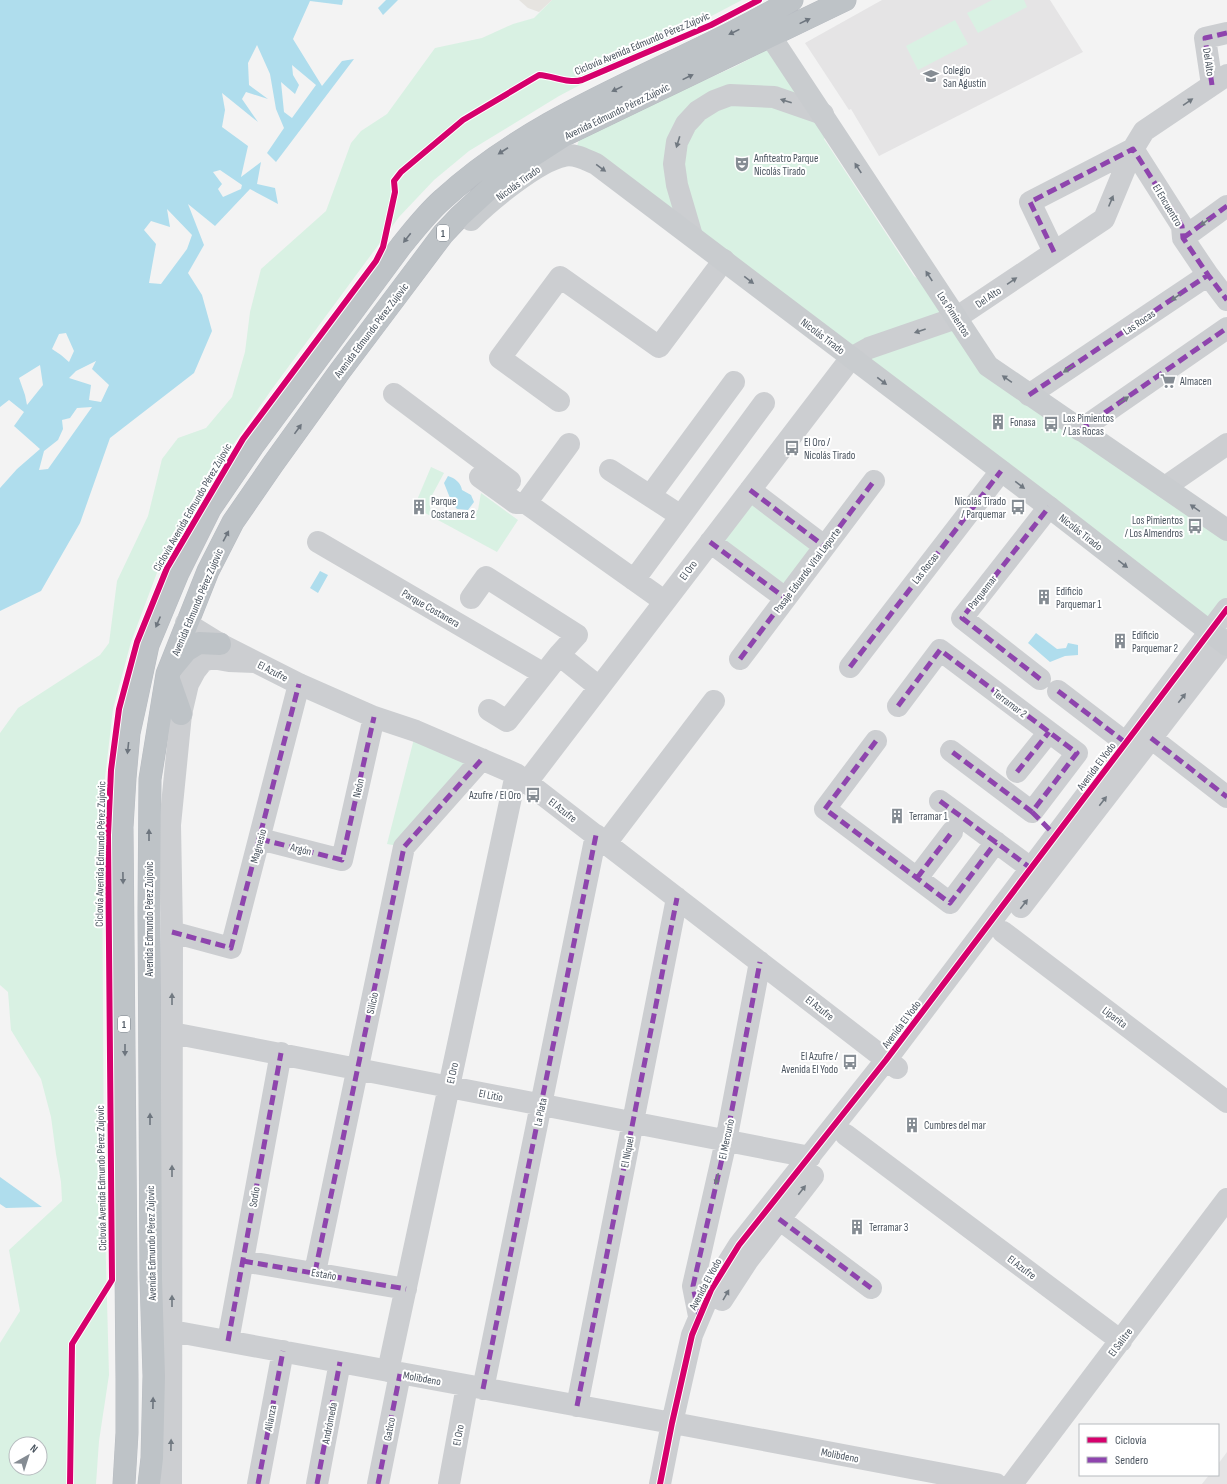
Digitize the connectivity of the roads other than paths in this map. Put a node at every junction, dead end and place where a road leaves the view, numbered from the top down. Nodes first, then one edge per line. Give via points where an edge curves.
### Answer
1 (792, 0) edge
2 (845, 0) edge
3 (766, 28) junction
4 (1227, 33) edge
5 (1220, 80) edge
6 (823, 114) junction
7 (1133, 150) junction
8 (1227, 206) edge
9 (692, 236) junction
10 (1183, 238) junction
11 (1054, 252) junction
12 (724, 260) junction
13 (415, 272) junction
14 (1208, 275) junction
15 (1227, 300) edge
16 (956, 318) junction
17 (1227, 328) edge
18 (851, 358) junction
19 (734, 382) dead end
20 (394, 394) dead end
21 (1030, 395) junction
22 (559, 401) dead end
23 (764, 403) dead end
24 (1080, 430) junction
25 (569, 444) dead end
26 (1227, 444) edge
27 (487, 462) junction
28 (610, 470) dead end
29 (1001, 471) junction
30 (510, 480) dead end
31 (874, 481) dead end
32 (1165, 487) junction
33 (750, 490) junction
34 (650, 496) junction
35 (526, 503) junction
36 (1049, 507) junction
37 (681, 516) junction
38 (1227, 530) edge
39 (318, 542) dead end
40 (710, 542) junction
41 (824, 546) junction
42 (178, 573) junction
43 (634, 580) junction
44 (471, 598) dead end
45 (785, 598) junction
46 (664, 601) junction
47 (1227, 609) edge
48 (186, 623) junction
49 (1222, 640) edge
50 (220, 644) junction
51 (559, 655) junction
52 (740, 659) dead end
53 (255, 662) junction
54 (850, 667) dead end
55 (167, 674) junction
56 (544, 674) junction
57 (1040, 679) dead end
58 (299, 684) junction
59 (599, 687) junction
60 (1058, 691) dead end
61 (714, 701) dead end
62 (898, 706) dead end
63 (490, 710) dead end
64 (181, 714) junction
65 (374, 717) junction
66 (1049, 732) junction
67 (1152, 738) junction
68 (876, 741) dead end
69 (1126, 743) junction
70 (951, 751) dead end
71 (482, 759) junction
72 (1017, 772) dead end
73 (521, 778) junction
74 (1227, 797) edge
75 (940, 801) dead end
76 (1032, 812) junction
77 (952, 832) dead end
78 (1056, 836) junction
79 (260, 839) junction
80 (601, 839) junction
81 (996, 842) junction
82 (342, 860) joint
83 (1032, 869) junction
84 (917, 878) junction
85 (677, 898) junction
86 (172, 932) junction
87 (1003, 932) junction
88 (760, 962) junction
89 (172, 1033) junction
90 (281, 1053) junction
91 (892, 1064) junction
92 (358, 1068) junction
93 (449, 1086) junction
94 (1227, 1102) edge
95 (542, 1104) junction
96 (633, 1122) junction
97 (846, 1135) junction
98 (726, 1141) junction
99 (810, 1157) junction
100 (1227, 1199) edge
101 (780, 1219) junction
102 (243, 1261) junction
103 (315, 1272) junction
104 (871, 1288) dead end
105 (406, 1289) junction
106 (699, 1316) junction
107 (172, 1331) junction
108 (228, 1340) junction
109 (1122, 1341) junction
110 (283, 1351) junction
111 (340, 1362) junction
112 (394, 1372) junction
113 (475, 1387) junction
114 (577, 1406) junction
115 (678, 1424) junction
116 (124, 1484) edge
117 (149, 1484) edge
118 (171, 1484) edge
119 (258, 1484) edge
120 (317, 1484) edge
121 (378, 1484) edge
122 (449, 1484) edge
123 (660, 1484) edge
124 (674, 1484) edge
125 (996, 1484) edge
126 (1012, 1484) edge

1 - 3 highway, Avenida Edmundo Pérez Zujovic / 1
3 -> 2 highway, Avenida Edmundo Pérez Zujovic / 1
3 - 6 main road, Los Pimientos
13 -> 3 highway, Avenida Edmundo Pérez Zujovic / 1 via 460,216 520,164 565,135
3 -> 42 highway, Avenida Edmundo Pérez Zujovic / 1 via 577,108 491,159 442,199 401,246 253,446 210,509
4 - 5 street, Del Alto via 1205,38
7 -> 5 street, Del Alto via 1144,131
6 -> 9 street via 774,98 730,95 698,111 686,124 677,142 674,164 677,185
16 -> 6 main road, Los Pimientos
7 - 10 street, El Encuentro via 1182,226
11 -> 7 street, Del Alto via 1104,219
7 - 11 street via 1030,202
8 -> 10 street
9 - 12 main road, Nicolás Tirado
13 -> 9 main road, Nicolás Tirado via 431,262 494,200 533,170 565,155 580,157 596,164
10 - 14 street, El Encuentro
16 -> 11 street, Del Alto
12 -> 18 main road, Nicolás Tirado
12 - 22 street via 659,347 560,277 500,358
48 -> 13 highway, Avenida Edmundo Pérez Zujovic / 1 via 208,571 234,522 273,464
14 - 15 street, El Encuentro
14 -> 21 street, Las Rocas
16 -> 18 street, Del Alto via 869,348
21 -> 16 main road, Los Pimientos via 988,366
24 -> 17 street
18 -> 29 main road, Nicolás Tirado
18 - 33 street, El Oro
19 - 34 street
20 - 27 street
21 - 24 main road, Los Pimientos
23 - 37 street
24 - 32 main road, Los Pimientos
25 - 35 street
26 - 32 street
27 - 30 street
27 - 35 street via 478,475 516,503
28 - 34 street
29 -> 36 main road, Nicolás Tirado
29 - 54 street, Las Rocas
31 - 41 street, Pasaje Eduardo Vital Leporte
38 -> 32 main road, Los Pimientos
33 - 40 street, El Oro
33 - 41 street
34 - 37 street
35 - 43 street
36 -> 49 main road, Nicolás Tirado
36 - 57 street, Parquemar via 962,618
37 - 43 street
39 - 56 street, Parque Costanera
40 - 45 street
40 - 46 street, El Oro
41 - 45 street, Pasaje Eduardo Vital Leporte
42 - 48 highway via 178,604
42 -> 116 highway, Avenida Edmundo Pérez Zujovic / 1 via 148,645 129,733 122,827 127,1380
43 - 46 street
44 - 51 street via 486,577 577,635
45 - 52 street, Pasaje Eduardo Vital Leporte
46 - 59 street, El Oro
47 - 49 street, Avenida El Yodo
48 - 50 street, El Azufre
48 - 55 highway, Avenida Edmundo Pérez Zujovic / 1
67 -> 49 street, Avenida El Yodo
49 - 69 street, Avenida El Yodo
50 - 53 street, El Azufre
50 - 55 highway via 198,643 186,651
51 - 56 street
51 - 59 street
53 - 58 street, El Azufre
53 - 64 street, Avenida Edmundo Pérez Zujovic via 212,658 203,661 188,684
55 - 64 highway
117 -> 55 highway, Avenida Edmundo Pérez Zujovic / 1 via 154,1376 151,1279 150,779
56 - 63 street via 507,720
58 - 65 street, El Azufre
58 - 79 street, Magnesio
59 - 73 street, El Oro
60 - 69 street
61 - 80 street
62 - 66 street, Terramar 2 via 940,650
64 - 86 street, Avenida Edmundo Pérez Zujovic via 170,825
65 - 71 street, El Azufre via 416,731
65 - 82 street, Neón
66 - 72 street
66 - 76 street, Terramar 2 via 1077,753
67 - 74 street
87 -> 67 street, Avenida El Yodo
68 - 84 street via 825,809
69 - 78 street, Avenida El Yodo
70 - 76 street
71 - 73 street, El Azufre
71 - 92 street, Silicio via 404,847
73 - 80 street, El Azufre
73 - 93 street, El Oro
75 - 81 street
76 - 78 street
77 - 84 street
78 - 83 street, Avenida El Yodo
79 - 82 street, Argón
79 - 86 street, Magnesio via 231,948
80 - 85 street, El Azufre
80 - 95 street, La Plata
81 - 83 street
81 - 84 street via 950,903
83 - 91 street, Avenida El Yodo
85 - 88 street, El Azufre
85 - 96 street, El Níquel
89 -> 86 street, Avenida Edmundo Pérez Zujovic
87 - 91 street, Avenida El Yodo
87 - 94 street, Liparita
88 - 91 street, El Azufre
88 - 98 street, El Mercurio
89 - 90 street, El Litio
107 -> 89 street, Avenida Edmundo Pérez Zujovic
90 - 92 street, El Litio
90 - 102 street, Sodio
91 - 97 street, Avenida El Yodo
91 - 99 street, Avenida El Yodo
92 - 93 street, El Litio
92 - 103 street, Silicio
93 - 95 street, El Litio
93 - 105 street, El Oro
95 - 96 street, El Litio
95 - 113 street, La Plata
96 - 98 street, El Litio
96 - 114 street, El Níquel
101 -> 97 street, Avenida El Yodo
97 - 109 street, El Azufre
98 - 99 street, El Litio
98 -> 106 street, El Mercurio via 693,1286
99 - 106 street, Avenida El Yodo via 739,1245 719,1276
100 - 109 street, El Salitre
101 - 104 street
115 -> 101 street, Avenida El Yodo via 713,1320 735,1279
102 - 103 street, Estaño
102 - 108 street, Sodio
103 - 105 street, Estaño
105 - 112 street, El Oro
106 - 115 street, Avenida El Yodo via 687,1354
107 - 108 street, Molibdeno
118 -> 107 street, Avenida Edmundo Pérez Zujovic
108 - 110 street, Molibdeno
109 - 126 street, El Salitre
110 - 111 street, Molibdeno
110 - 119 street, Alianza
111 - 112 street, Molibdeno
111 - 120 street, Andrómeda
112 - 113 street, Molibdeno
112 - 121 street, Gatico
113 - 114 street, Molibdeno
113 - 122 street, El Oro
114 - 115 street, Molibdeno
115 - 123 street, Avenida El Yodo
115 - 124 street, Avenida El Yodo
115 - 125 street, Molibdeno

